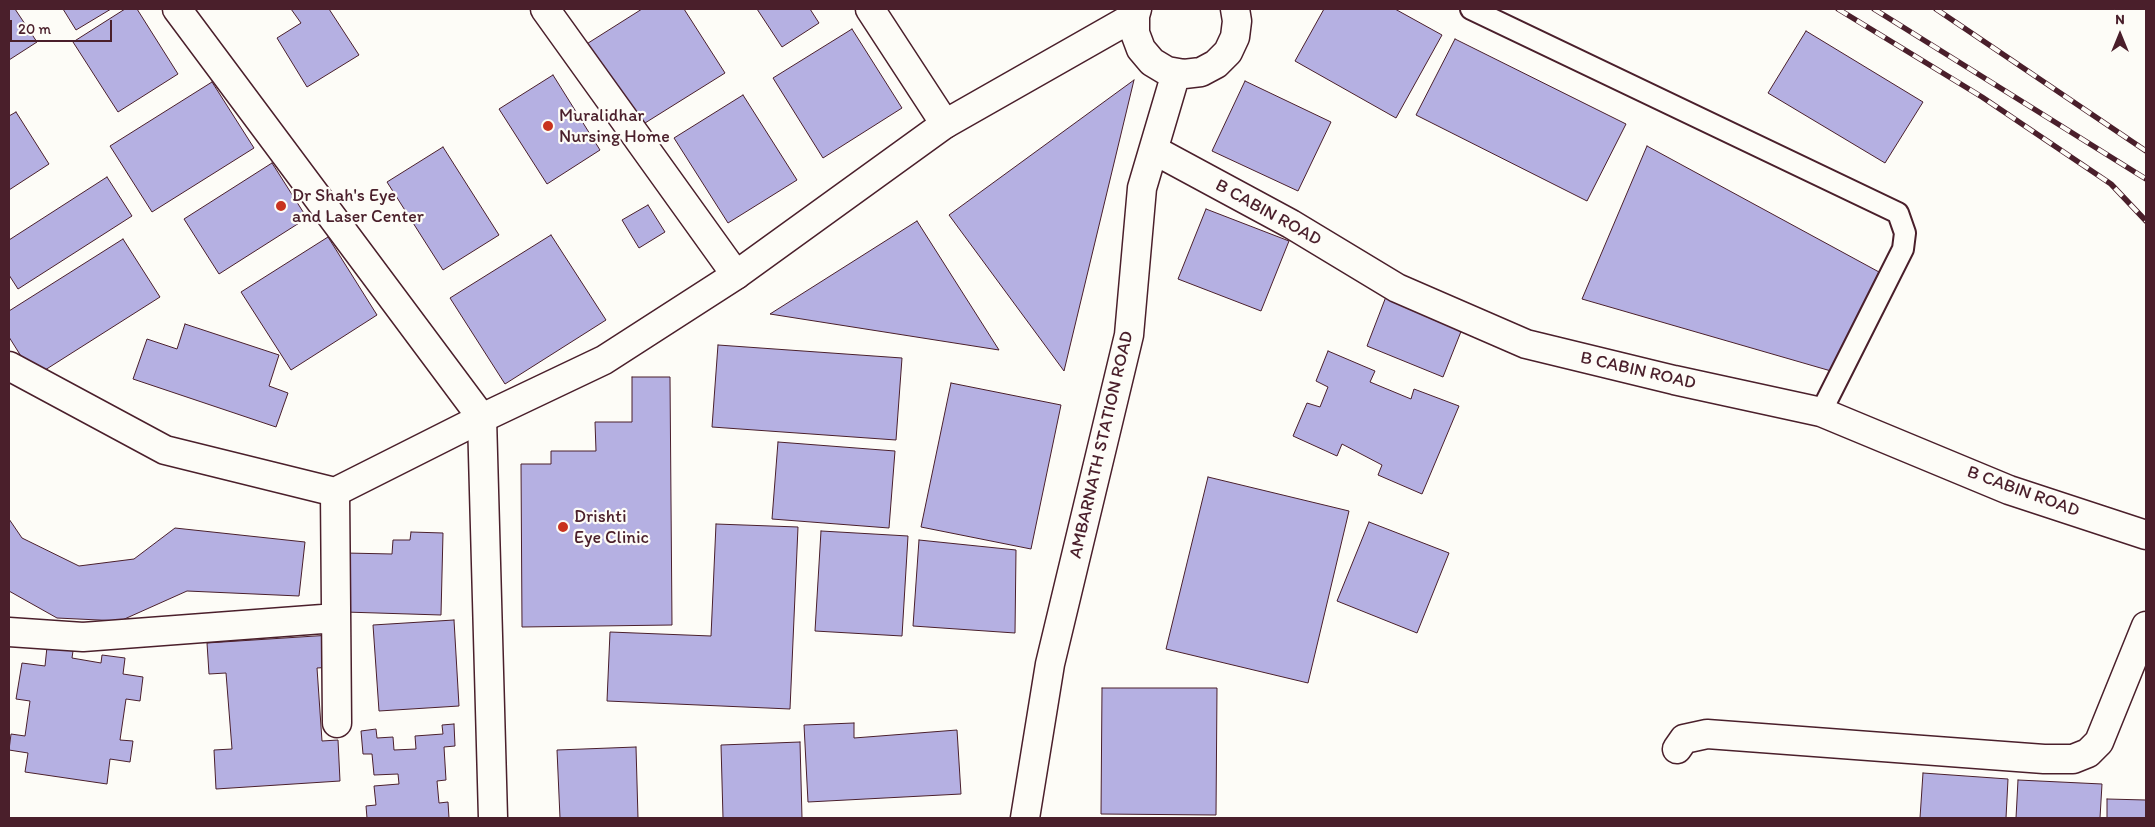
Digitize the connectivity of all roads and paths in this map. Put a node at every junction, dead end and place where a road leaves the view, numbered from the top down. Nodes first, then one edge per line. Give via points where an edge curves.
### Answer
1 (177, 9) edge
2 (545, 9) edge
3 (870, 9) edge
4 (1235, 9) edge
5 (1471, 9) edge
6 (1136, 12) edge
7 (1176, 73) junction
8 (945, 124) junction
9 (1154, 150) junction
10 (736, 275) junction
11 (9, 366) edge
12 (1821, 412) junction
13 (482, 418) junction
14 (335, 492) junction
15 (2146, 535) edge
16 (336, 618) junction
17 (2146, 626) edge
18 (9, 632) edge
19 (337, 723) dead end
20 (1677, 749) dead end
21 (493, 818) edge
22 (1024, 818) edge

1 - 13 street
2 - 10 street
3 - 8 street
4 - 7 street via 1235,37 1228,52 1201,72
5 - 12 lane via 1898,213 1905,233 1903,249
6 - 7 street via 1135,33 1141,49 1152,62
6 - 8 street
7 - 9 street, AMBARNATH STATION ROAD
8 - 10 street
9 - 12 street, B CABIN ROAD via 1291,224 1397,288 1526,344
9 - 22 street, AMBARNATH STATION ROAD via 1142,188 1129,334 1050,664
10 - 13 street via 604,360
11 - 14 street via 166,450
12 - 15 street, B CABIN ROAD via 2010,490
13 - 14 street
13 - 21 street
14 - 16 street
16 - 18 street via 83,637
16 - 19 street
17 - 20 street via 2099,742 2073,759 1707,734 1684,739

